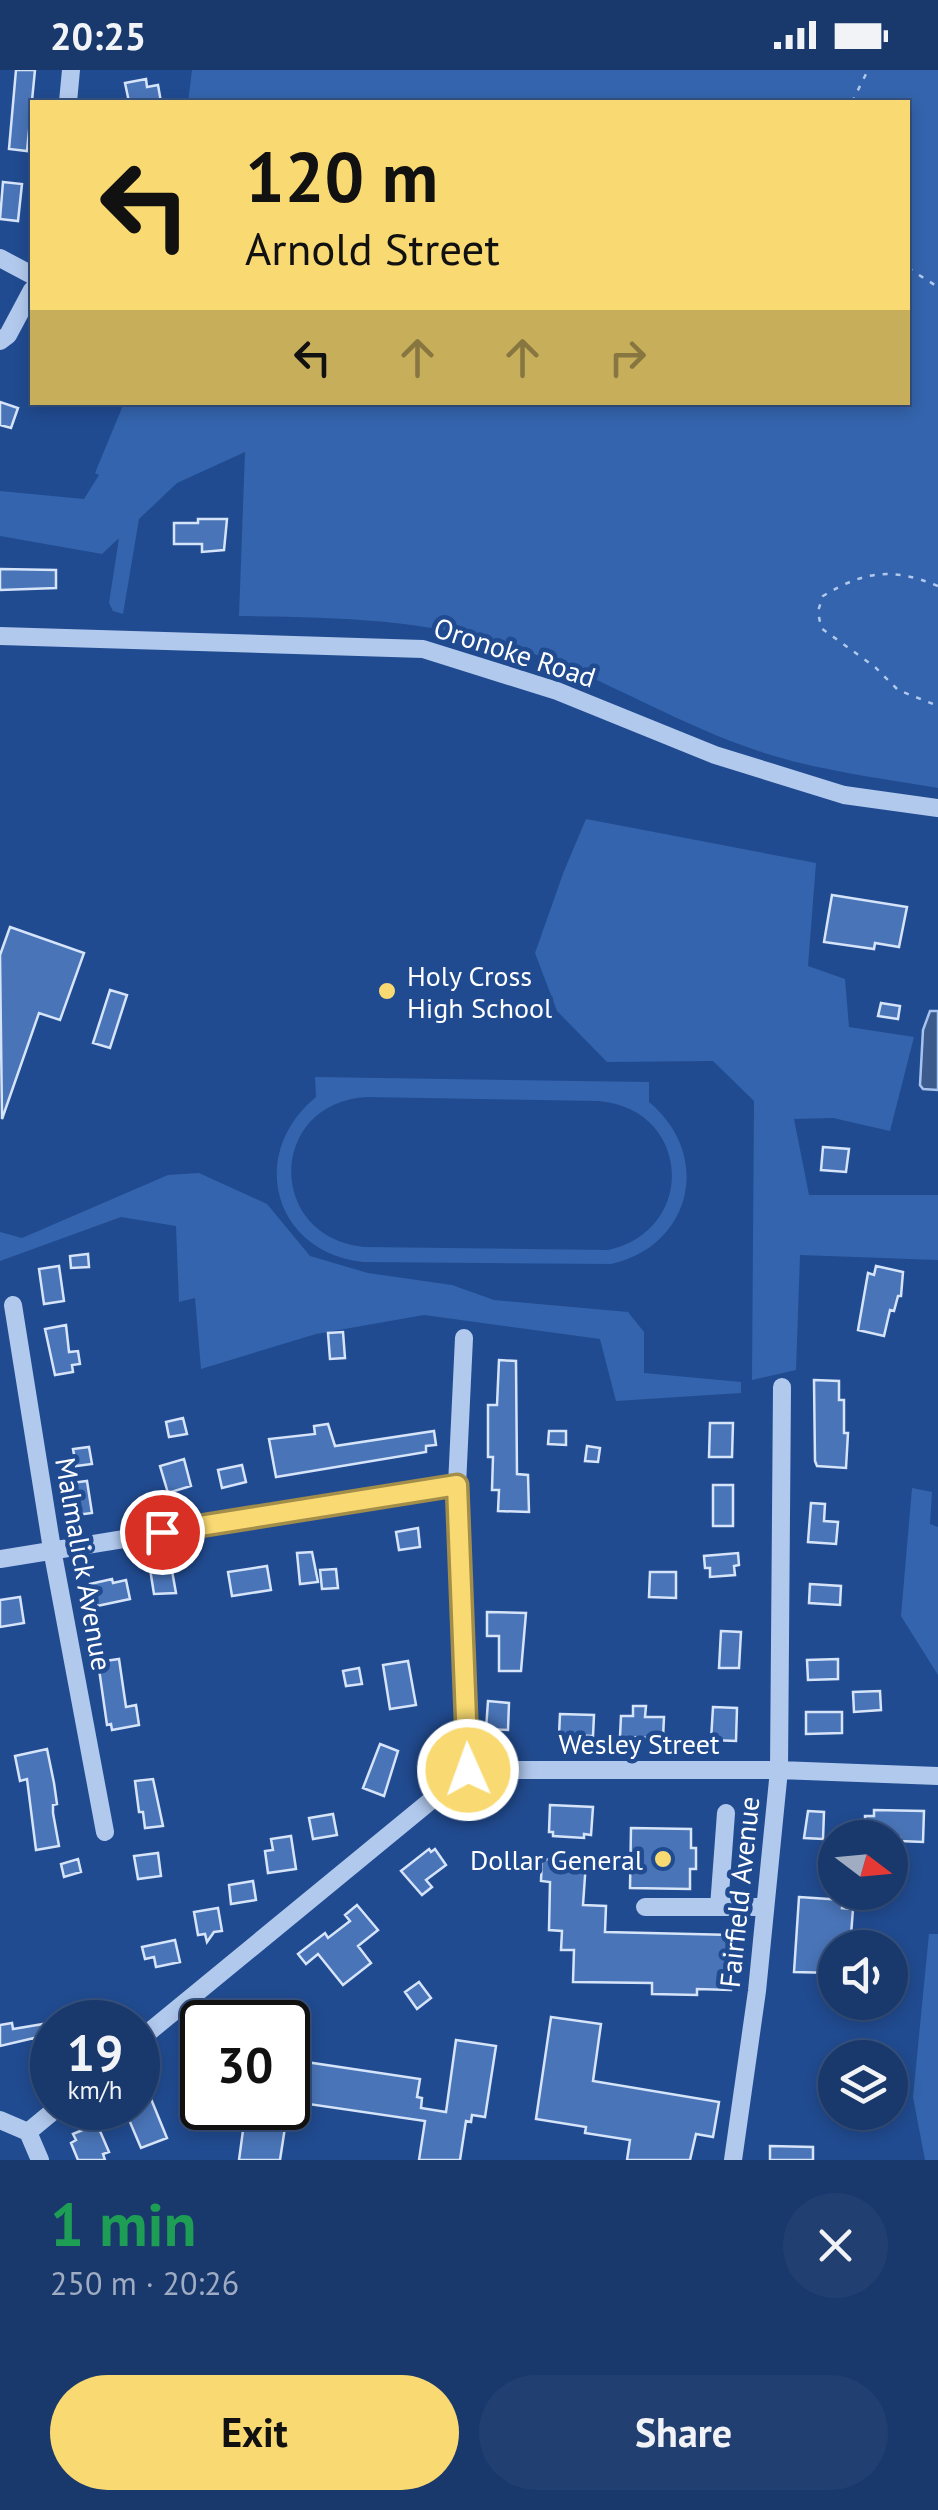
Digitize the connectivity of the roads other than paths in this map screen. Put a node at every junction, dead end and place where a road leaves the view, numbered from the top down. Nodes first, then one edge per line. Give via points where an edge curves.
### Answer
1 (71, 70) edge
2 (68, 100) edge
3 (0, 258) edge
4 (30, 274) edge
5 (30, 294) edge
6 (0, 341) edge
7 (0, 636) edge
8 (938, 808) edge
9 (13, 1305) dead end
10 (464, 1338) dead end
11 (782, 1387) dead end
12 (457, 1485) junction
13 (52, 1549) junction
14 (0, 1559) edge
15 (468, 1770) junction
16 (778, 1770) junction
17 (938, 1776) edge
18 (726, 1814) dead end
19 (105, 1832) dead end
20 (645, 1907) dead end
21 (719, 1907) junction
22 (765, 1907) junction
23 (160, 2024) edge
24 (0, 2120) edge
25 (30, 2130) edge
26 (28, 2132) junction
27 (40, 2160) edge
28 (733, 2160) edge

1 - 2 street
3 - 4 street
5 - 6 street
7 - 8 street, Oronoke Road via 422,649 557,691 714,755 844,795
9 - 13 street, Malmalick Avenue
10 - 12 street
11 - 16 street, Fairfield Avenue
12 - 13 street
12 - 15 street
13 - 14 street
13 - 19 street, Malmalick Avenue
15 - 16 street, Wesley Street
15 - 23 street
16 - 17 street, Wesley Street
16 - 22 street, Fairfield Avenue
18 - 21 street
20 - 21 street
21 - 22 street
22 - 28 street, Fairfield Avenue
24 - 26 street
25 - 26 street
26 - 27 street

